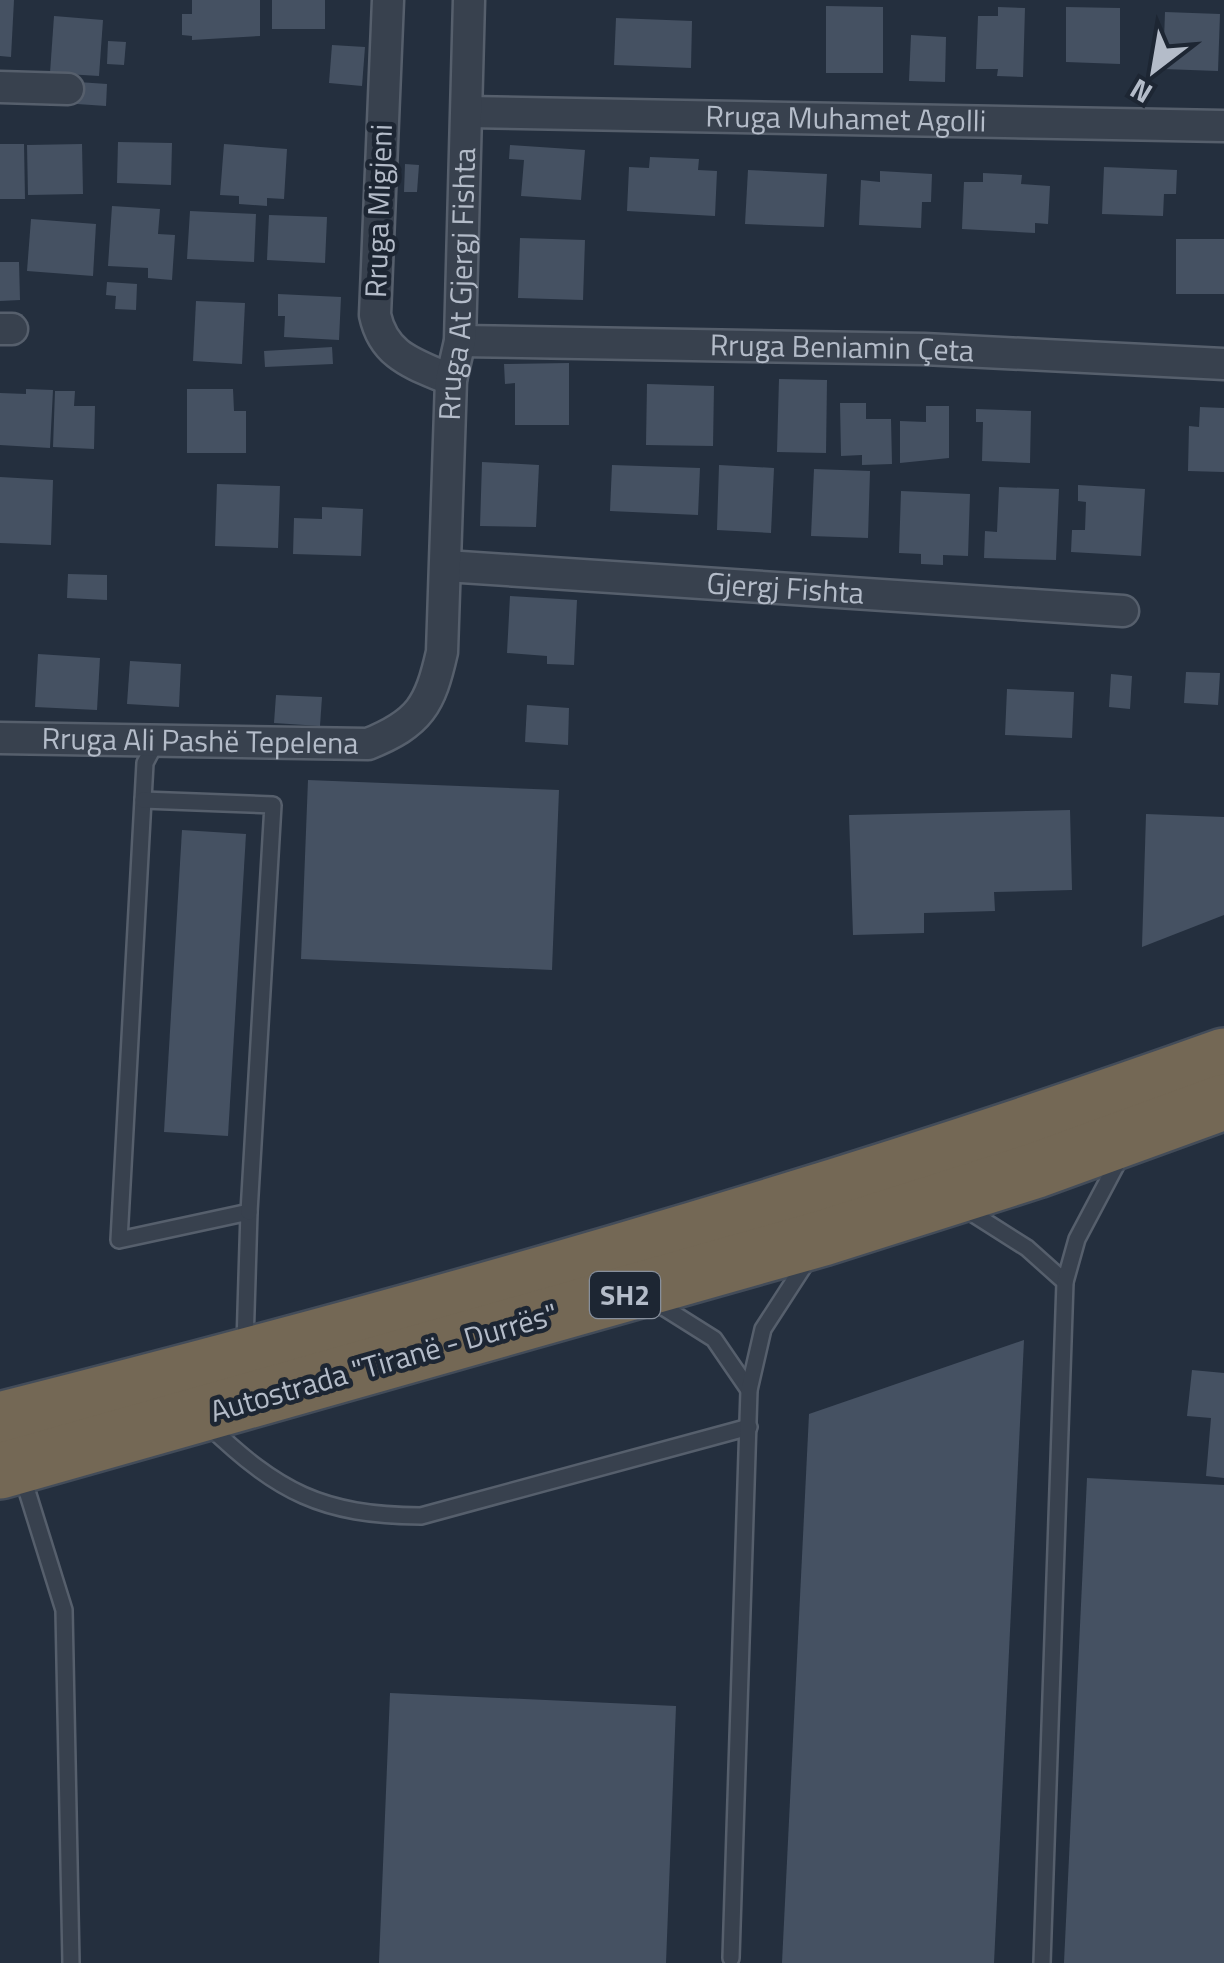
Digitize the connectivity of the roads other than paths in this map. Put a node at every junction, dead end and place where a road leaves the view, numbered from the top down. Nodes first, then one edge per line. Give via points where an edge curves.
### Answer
1 (388, 0) edge
2 (469, 0) edge
3 (0, 87) edge
4 (68, 89) dead end
5 (468, 112) junction
6 (1224, 126) edge
7 (460, 341) junction
8 (1224, 364) edge
9 (451, 380) junction
10 (446, 566) junction
11 (1122, 612) dead end
12 (0, 738) edge
13 (156, 742) junction
14 (143, 800) junction
15 (1224, 1056) edge
16 (1224, 1102) edge
17 (1131, 1137) junction
18 (947, 1198) junction
19 (249, 1212) junction
20 (823, 1238) junction
21 (1066, 1282) junction
22 (636, 1292) junction
23 (244, 1358) junction
24 (749, 1390) junction
25 (198, 1416) junction
26 (749, 1427) junction
27 (6, 1453) edge
28 (731, 1958) dead end
29 (72, 1963) edge
30 (1042, 1963) edge

1 - 9 street, Rruga Migjeni via 375,316 380,338 406,361
2 - 5 street, Rruga At Gjergj Fishta
3 - 4 street
5 - 6 street, Rruga Muhamet Agolli
5 - 7 street, Rruga At Gjergj Fishta
7 - 8 street, Rruga Beniamin Çeta via 924,349
7 - 9 street, Rruga At Gjergj Fishta
9 - 10 street, Rruga At Gjergj Fishta
10 - 11 street, Gjergj Fishta
10 - 13 street, Rruga Ali Pashë Tepelena via 442,652 432,694 406,729 368,744
12 - 13 street, Rruga Ali Pashë Tepelena
13 - 14 lane via 145,763
14 - 19 lane via 273,805
14 - 19 lane via 119,1240
15 - 23 highway, Autostrada "Tiranë - Durrës" / SH2 via 789,1204
16 - 17 highway, Autostrada "Tiranë - Durrës" / SH2
17 - 18 highway, Autostrada "Tiranë - Durrës" / SH2
17 - 21 lane via 1088,1214
18 - 20 highway, Autostrada "Tiranë - Durrës" / SH2
18 - 21 lane via 1006,1232
19 - 23 lane
20 - 22 highway, Autostrada "Tiranë - Durrës" / SH2
20 - 24 lane via 763,1328
21 - 30 lane
22 - 24 lane via 714,1339
22 - 25 highway, Autostrada "Tiranë - Durrës" / SH2
23 - 27 highway, Autostrada "Tiranë - Durrës" / SH2
24 - 26 lane
25 - 26 lane via 256,1471 298,1496 394,1515 443,1512
25 - 27 highway, Autostrada "Tiranë - Durrës" / SH2
26 - 28 lane
27 - 29 lane via 64,1610

